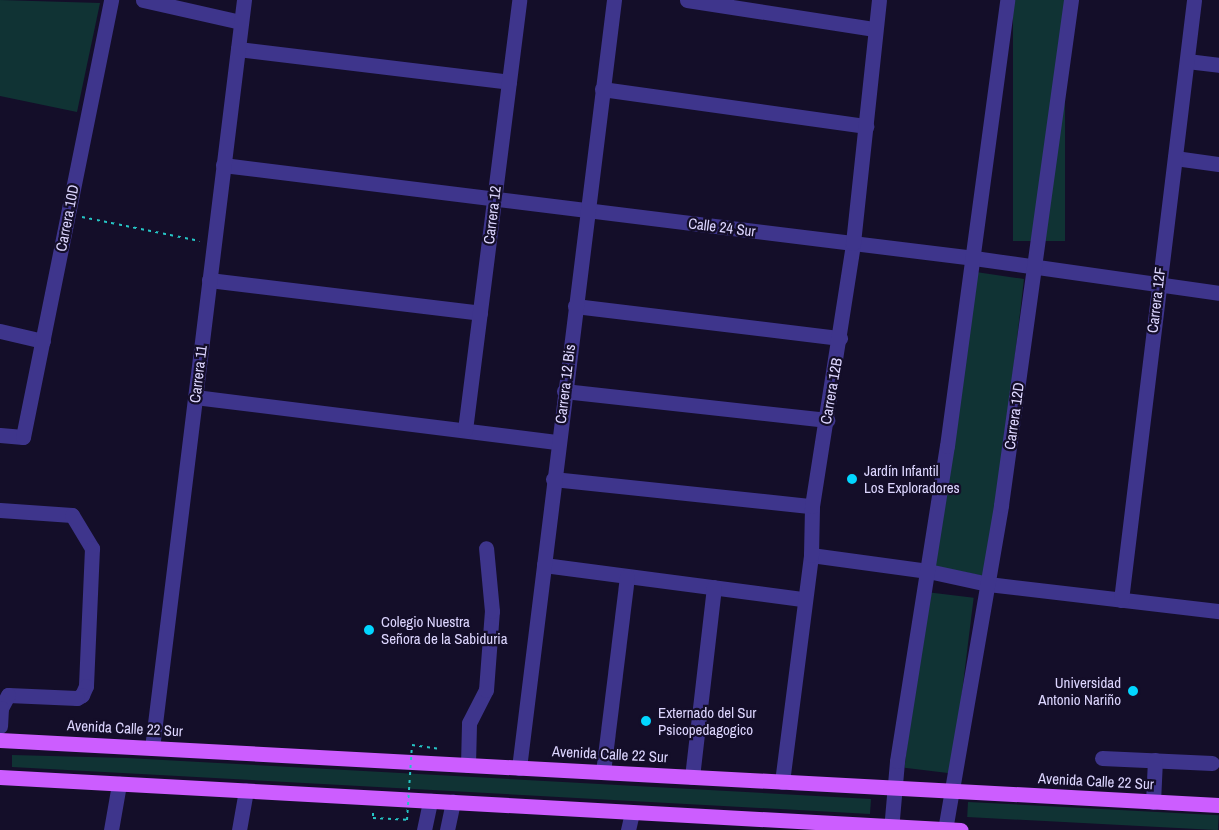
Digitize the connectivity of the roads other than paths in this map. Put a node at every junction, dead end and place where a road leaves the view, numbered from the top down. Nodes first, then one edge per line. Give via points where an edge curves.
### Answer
1 (111, 0) edge
2 (143, 0) edge
3 (244, 0) edge
4 (519, 0) edge
5 (614, 0) edge
6 (687, 0) edge
7 (879, 0) edge
8 (1007, 0) edge
9 (1071, 0) edge
10 (1194, 0) edge
11 (241, 22) junction
12 (875, 28) junction
13 (238, 49) junction
14 (1187, 61) junction
15 (1219, 65) edge
16 (509, 82) junction
17 (602, 89) junction
18 (866, 126) junction
19 (1175, 158) junction
20 (1219, 164) edge
21 (224, 165) junction
22 (494, 198) junction
23 (586, 210) junction
24 (853, 243) junction
25 (974, 258) junction
26 (1037, 267) junction
27 (209, 280) junction
28 (1158, 283) junction
29 (1219, 293) edge
30 (575, 306) junction
31 (480, 313) junction
32 (0, 331) edge
33 (840, 339) junction
34 (43, 341) junction
35 (564, 391) junction
36 (195, 397) junction
37 (827, 420) junction
38 (465, 430) junction
39 (0, 435) edge
40 (558, 442) junction
41 (553, 478) junction
42 (812, 506) junction
43 (0, 510) edge
44 (486, 548) dead end
45 (811, 555) junction
46 (544, 565) junction
47 (928, 570) junction
48 (627, 576) junction
49 (988, 584) junction
50 (714, 587) junction
51 (804, 599) junction
52 (1121, 600) junction
53 (1219, 611) edge
54 (0, 726) edge
55 (0, 740) edge
56 (152, 748) junction
57 (1102, 758) dead end
58 (1155, 760) junction
59 (1212, 763) dead end
60 (468, 765) junction
61 (519, 768) junction
62 (603, 772) junction
63 (0, 777) edge
64 (692, 777) junction
65 (782, 782) junction
66 (119, 784) junction
67 (895, 788) junction
68 (246, 791) junction
69 (953, 792) junction
70 (430, 801) junction
71 (453, 802) junction
72 (1153, 802) junction
73 (1219, 805) edge
74 (632, 812) junction
75 (835, 826) edge
76 (892, 828) edge
77 (111, 830) edge
78 (239, 830) edge
79 (424, 830) edge
80 (447, 830) edge
81 (628, 830) edge
82 (950, 830) edge

1 - 34 street, Carrera 10D
2 - 11 street
3 - 11 street, Carrera 11
4 - 16 street, Carrera 12
5 - 17 street, Carrera 12 Bis
6 - 12 street
7 - 12 street, Carrera 12B
8 - 25 street
9 - 26 street, Carrera 12D
10 - 14 street, Carrera 12F
11 - 13 street, Carrera 11
12 - 18 street, Carrera 12B
13 - 16 street
13 - 21 street, Carrera 11
14 - 15 street
14 - 19 street, Carrera 12F
16 - 22 street, Carrera 12
17 - 18 street
17 - 23 street, Carrera 12 Bis
18 - 24 street, Carrera 12B
19 - 20 street
19 - 28 street, Carrera 12F
21 - 22 street, Calle 24 Sur
21 - 27 street, Carrera 11
22 - 23 street, Calle 24 Sur
22 - 31 street, Carrera 12
23 - 24 street, Calle 24 Sur
23 - 30 street, Carrera 12 Bis
24 - 25 street, Calle 24 Sur
24 - 33 street, Carrera 12B
25 - 26 street, Calle 24 Sur
25 - 47 street
26 - 28 street, Calle 24 Sur
26 - 49 street, Carrera 12D
27 - 31 street
27 - 36 street, Carrera 11
28 - 29 street, Calle 24 Sur
28 - 52 street, Carrera 12F
30 - 33 street
30 - 35 street, Carrera 12 Bis
31 - 38 street, Carrera 12
32 - 34 street
33 - 37 street, Carrera 12B
34 - 39 street, Carrera 10D via 24,437
35 - 37 street
35 - 40 street, Carrera 12 Bis
36 - 38 street
36 - 56 street, Carrera 11
37 - 42 street, Carrera 12B
38 - 40 street
40 - 41 street, Carrera 12 Bis
41 - 42 street
41 - 46 street, Carrera 12 Bis
42 - 45 street, Carrera 12B
43 - 54 street via 72,515 92,548 86,686 82,695 8,695 1,708
44 - 60 street via 492,610 486,690 470,723
45 - 47 street
45 - 51 street, Carrera 12B
46 - 48 street
46 - 61 street, Carrera 12 Bis
47 - 49 street
47 - 67 street
48 - 50 street
48 - 62 street
49 - 52 street
49 - 69 street, Carrera 12D
50 - 51 street
50 - 64 street
51 - 65 street, Carrera 12B
52 - 53 street
55 - 56 main road, Avenida Calle 22 Sur
56 - 60 main road, Avenida Calle 22 Sur
57 - 58 street
58 - 59 street
58 - 72 street
60 - 61 main road, Avenida Calle 22 Sur
61 - 62 main road, Avenida Calle 22 Sur
62 - 64 main road, Avenida Calle 22 Sur
63 - 66 main road
64 - 65 main road, Avenida Calle 22 Sur
65 - 67 main road, Avenida Calle 22 Sur
66 - 68 main road
66 - 77 street
67 - 69 main road, Avenida Calle 22 Sur
67 - 76 street
68 - 70 main road
68 - 78 street
69 - 72 main road, Avenida Calle 22 Sur
69 - 82 street, Carrera 12D
70 - 71 main road
70 - 79 street
71 - 74 main road
71 - 80 street
72 - 73 main road, Avenida Calle 22 Sur
74 - 75 main road
74 - 81 street
75 - 76 main road
76 - 82 main road

